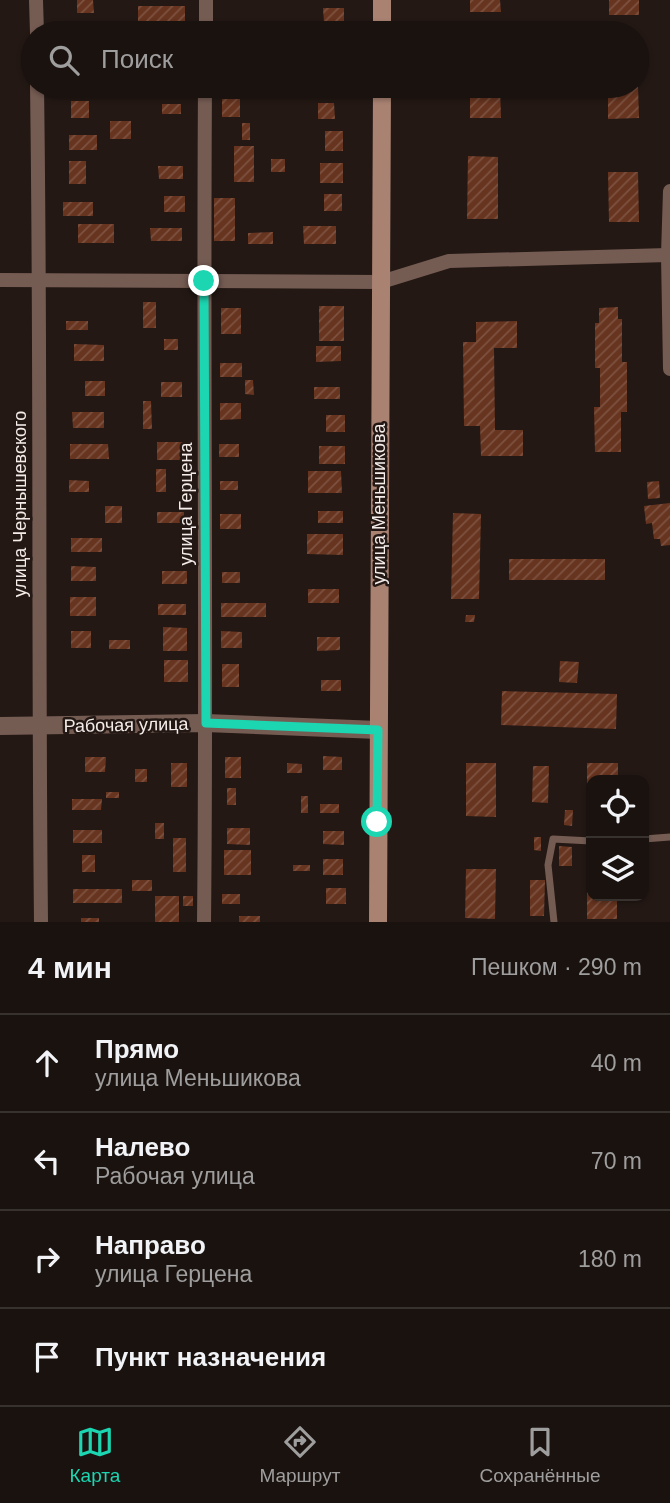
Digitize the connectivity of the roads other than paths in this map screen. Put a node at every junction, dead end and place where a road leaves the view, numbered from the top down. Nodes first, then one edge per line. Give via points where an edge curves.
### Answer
1 (36, 0) edge
2 (206, 0) edge
3 (382, 0) edge
4 (37, 21) edge
5 (206, 21) edge
6 (382, 21) edge
7 (37, 98) edge
8 (205, 98) edge
9 (382, 98) edge
10 (670, 191) edge
11 (668, 255) junction
12 (0, 280) edge
13 (40, 280) junction
14 (204, 281) junction
15 (381, 282) junction
16 (670, 369) edge
17 (206, 723) junction
18 (0, 726) edge
19 (38, 726) junction
20 (378, 730) junction
21 (670, 837) edge
22 (649, 839) edge
23 (586, 841) edge
24 (41, 922) edge
25 (204, 922) edge
26 (378, 922) edge
27 (554, 922) edge

1 - 4 street
2 - 5 street
3 - 6 main road
7 - 13 street, улица Чернышевского
8 - 14 street, улица Герцена
9 - 15 main road, улица Меньшикова
10 - 11 street
11 - 15 street via 449,261
11 - 16 street
12 - 13 street
13 - 14 street
13 - 19 street, улица Чернышевского
14 - 15 street
14 - 17 street, улица Герцена
15 - 20 main road, улица Меньшикова
17 - 19 street, Рабочая улица
17 - 20 street, Рабочая улица
17 - 25 street, улица Герцена
18 - 19 street, Рабочая улица
19 - 24 street, улица Чернышевского
20 - 26 main road, улица Меньшикова
21 - 22 lane
23 - 27 lane via 553,839 548,865

